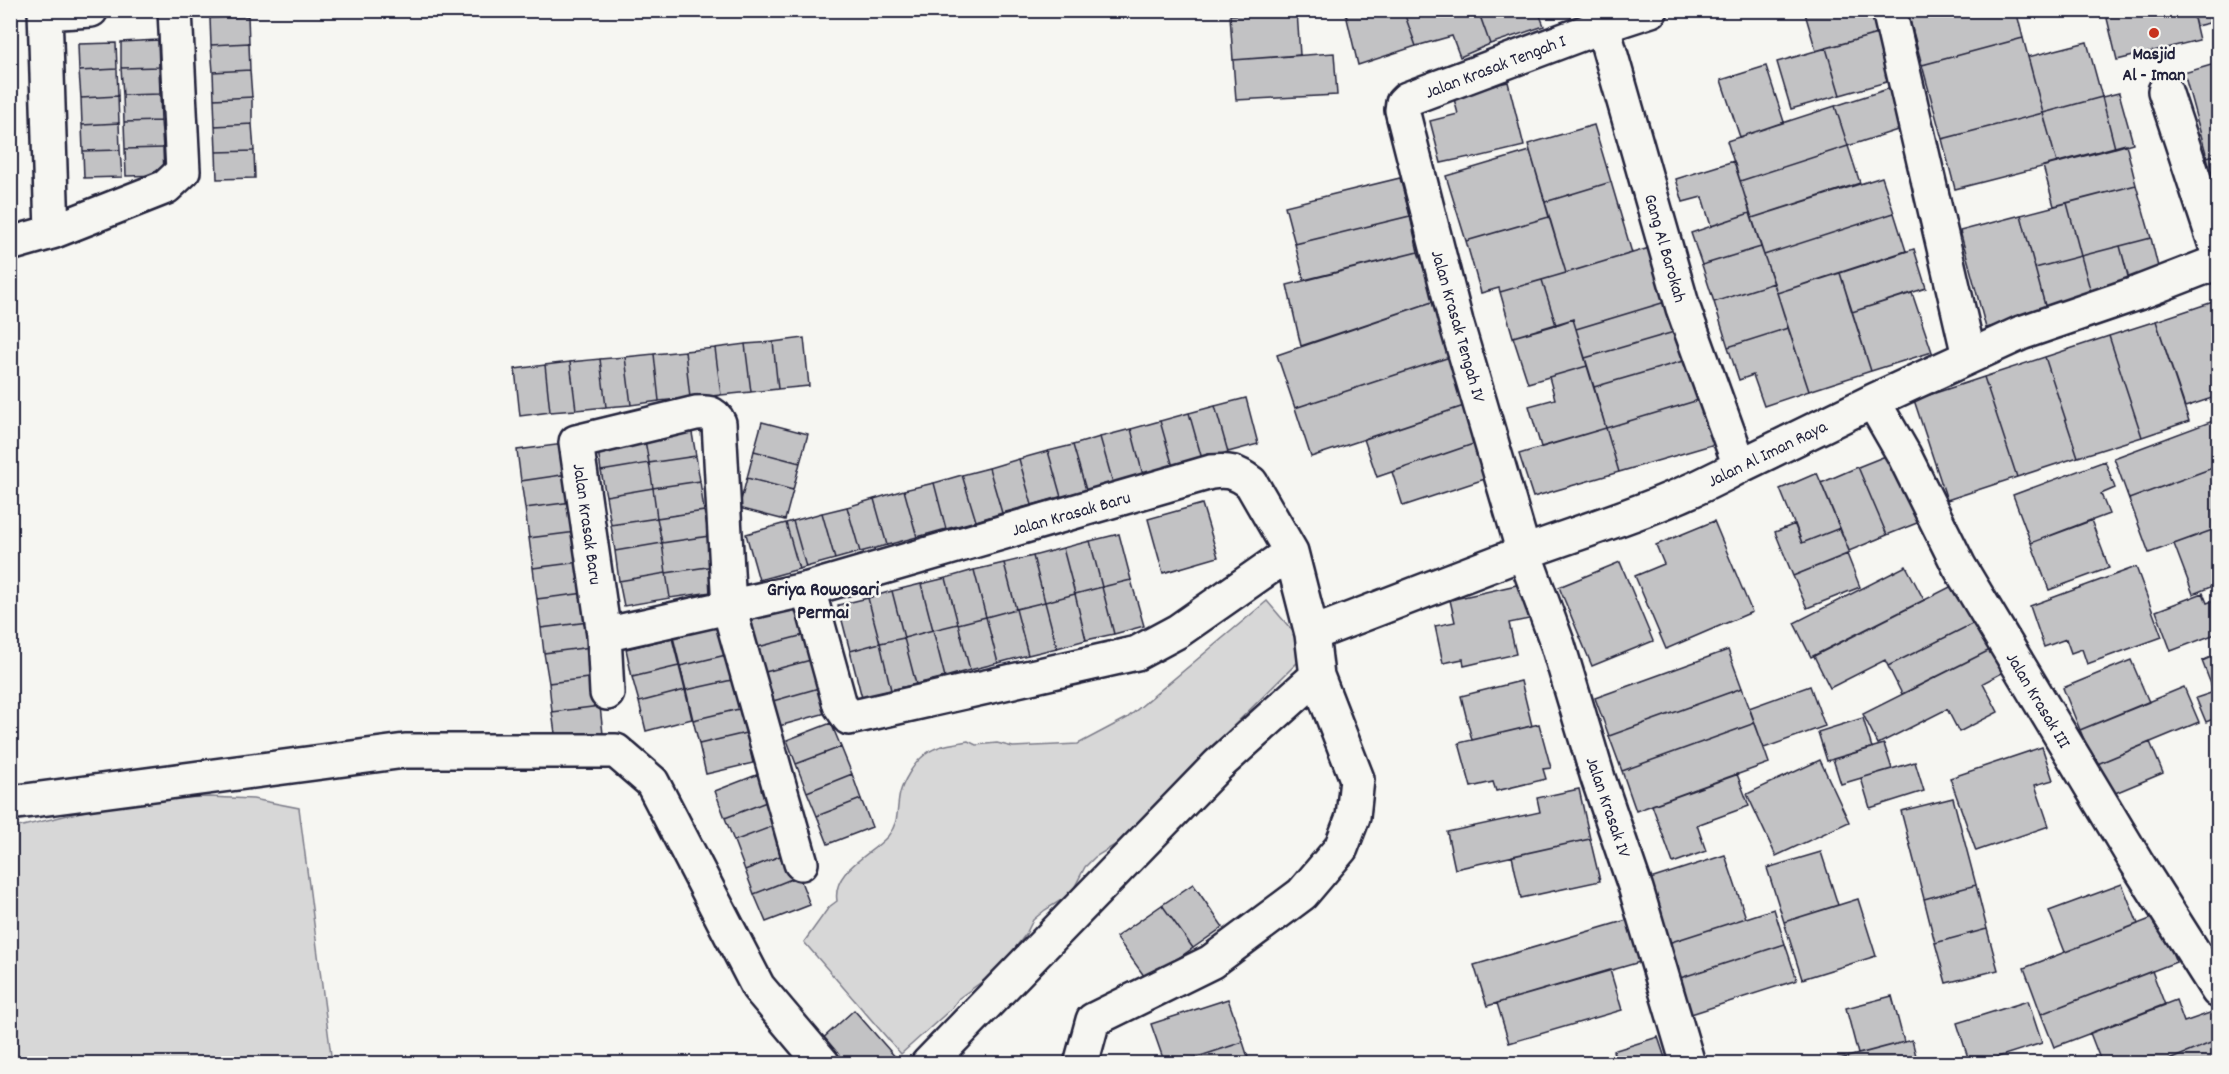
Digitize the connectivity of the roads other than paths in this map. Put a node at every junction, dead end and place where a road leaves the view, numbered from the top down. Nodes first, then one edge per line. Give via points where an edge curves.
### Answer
1 (91, 10) edge
2 (176, 10) edge
3 (1651, 10) edge
4 (1889, 10) edge
5 (45, 12) edge
6 (1600, 18) edge
7 (2165, 91) dead end
8 (1407, 99) joint
9 (52, 232) junction
10 (10, 244) edge
11 (2218, 252) edge
12 (2218, 262) edge
13 (1970, 356) junction
14 (1873, 401) junction
15 (1740, 466) junction
16 (1291, 552) junction
17 (1524, 552) junction
18 (808, 589) junction
19 (729, 608) junction
20 (1312, 634) junction
21 (604, 635) junction
22 (1317, 676) junction
23 (607, 693) dead end
24 (10, 803) edge
25 (801, 863) dead end
26 (2218, 991) edge
27 (823, 1064) edge
28 (928, 1064) edge
29 (1081, 1064) edge
30 (1688, 1064) edge

1 - 5 street
2 - 9 street via 183,171 166,187
3 - 6 street, Jalan Krasak Tengah I
4 - 13 street
5 - 9 street
6 - 8 street, Jalan Krasak Tengah I
6 - 15 street, Gang Al Barokah via 1683,308
7 - 11 street
8 - 17 street, Jalan Krasak Tengah IV via 1402,110 1407,134 1456,322
9 - 10 street
12 - 13 street, Jalan Al Iman Raya via 2021,333
13 - 14 street, Jalan Al Iman Raya
14 - 15 street, Jalan Al Iman Raya
14 - 26 street, Jalan Krasak III via 1959,566
15 - 17 street, Jalan Al Iman Raya via 1631,514
16 - 18 street, Jalan Krasak Baru via 1251,483 1229,470 1200,475
16 - 18 street via 1179,631 1137,653 849,718 840,705
16 - 20 street, Jalan Krasak Baru
17 - 20 street, Jalan Al Iman Raya
17 - 30 street, Jalan Krasak IV via 1558,645
18 - 19 street, Jalan Krasak Baru
19 - 21 street, Jalan Krasak Baru
19 - 21 street, Jalan Krasak Baru via 719,423 712,414 696,413 576,442
19 - 25 street, Jalan Krasak Baru
20 - 22 street, Jalan Krasak Baru
21 - 23 street
22 - 28 street via 1218,765
22 - 29 street, Jalan Krasak Baru via 1357,779 1353,817 1341,848 1302,894 1211,962 1093,1020
24 - 27 street via 405,751 616,751 652,782 758,987

